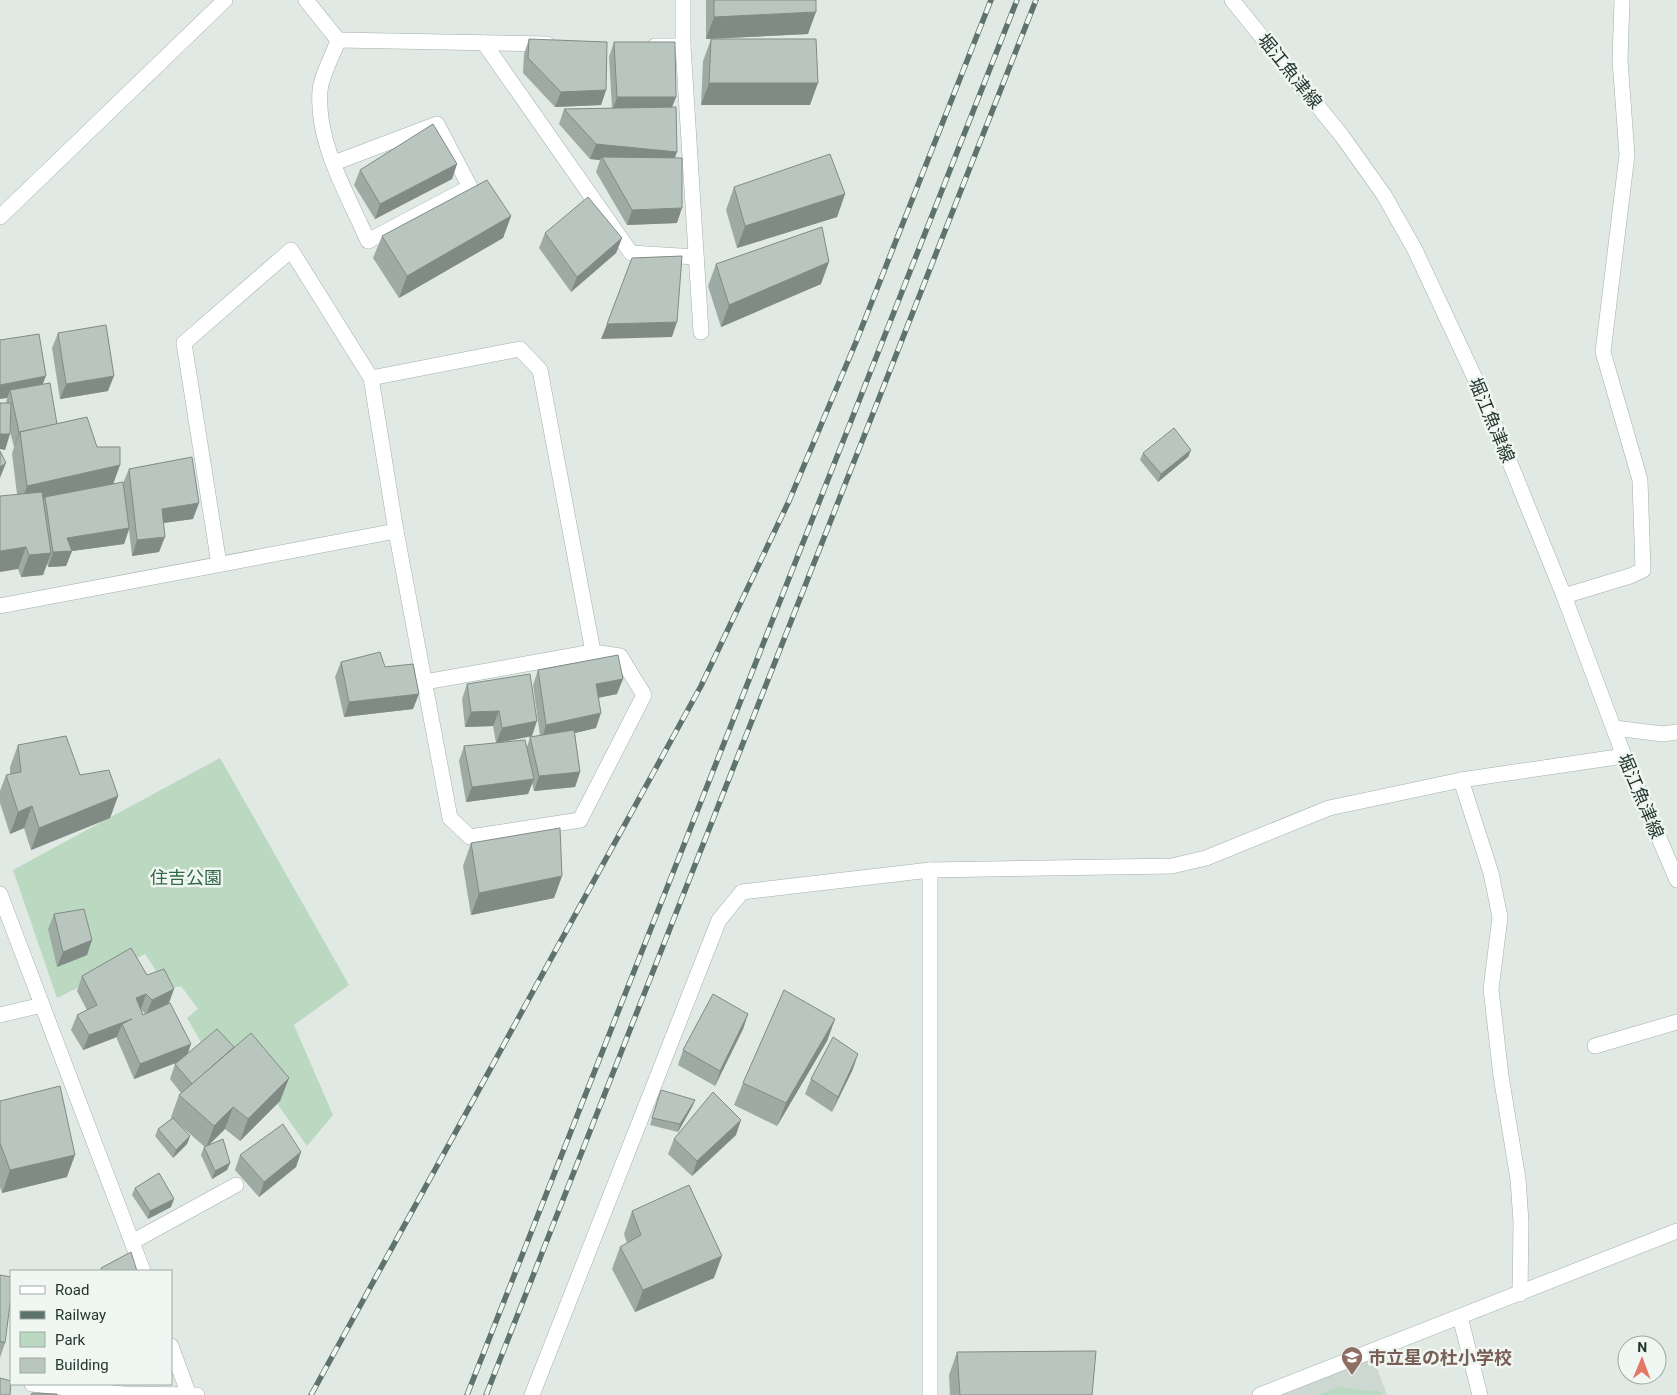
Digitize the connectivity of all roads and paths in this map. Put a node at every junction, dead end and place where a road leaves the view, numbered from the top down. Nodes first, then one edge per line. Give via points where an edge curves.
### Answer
1 (225, 0) edge
2 (306, 0) edge
3 (683, 0) edge
4 (1232, 0) edge
5 (1622, 0) edge
6 (338, 40) junction
7 (484, 43) junction
8 (564, 44) edge
9 (643, 46) edge
10 (683, 46) junction
11 (334, 163) junction
12 (0, 217) edge
13 (696, 257) junction
14 (701, 332) dead end
15 (370, 378) junction
16 (396, 532) junction
17 (220, 564) junction
18 (1564, 596) junction
19 (0, 606) edge
20 (593, 652) junction
21 (425, 682) junction
22 (1614, 728) junction
23 (1677, 732) edge
24 (1624, 756) junction
25 (1461, 780) junction
26 (930, 870) junction
27 (1677, 880) edge
28 (0, 894) edge
29 (42, 1005) junction
30 (0, 1015) edge
31 (1677, 1022) edge
32 (1594, 1046) dead end
33 (236, 1185) dead end
34 (1677, 1232) edge
35 (132, 1242) junction
36 (143, 1270) edge
37 (1520, 1294) junction
38 (1460, 1317) junction
39 (172, 1349) edge
40 (41, 1385) edge
41 (189, 1395) edge
42 (197, 1395) edge
43 (532, 1395) edge
44 (930, 1395) edge
45 (1260, 1395) edge
46 (1480, 1395) edge

1 - 12 street
2 - 6 street
3 - 10 street
4 - 18 street, 堀江魚津線 via 1342,136 1384,196 1415,250 1480,389
5 - 18 street via 1620,60 1627,155 1603,352 1640,480 1643,570
6 - 7 street
6 - 11 street via 320,90 322,131
7 - 8 street
7 - 13 street via 630,253
9 - 10 street
10 - 13 street
11 - 11 street via 368,241 470,187 437,124
13 - 14 street
15 - 16 street
15 - 17 street via 291,250 184,343
15 - 20 street via 520,349 540,370
16 - 17 street
16 - 21 street
17 - 19 street
18 - 22 street, 堀江魚津線
20 - 21 street
20 - 21 street via 620,656 644,695 580,820 470,837 450,818
22 - 23 street via 1663,734
22 - 24 street, 堀江魚津線
24 - 25 street
24 - 27 street, 堀江魚津線
25 - 26 street via 1329,808 1206,858 1172,866
25 - 37 street via 1492,873 1500,917 1491,989 1518,1179
26 - 43 street via 742,892 719,920
26 - 44 street
28 - 29 street
29 - 30 street
29 - 35 street
31 - 32 street
33 - 35 street
34 - 37 street
35 - 36 street
37 - 38 street
38 - 45 street
38 - 46 street
39 - 41 street
40 - 41 street via 123,1394
41 - 42 street

